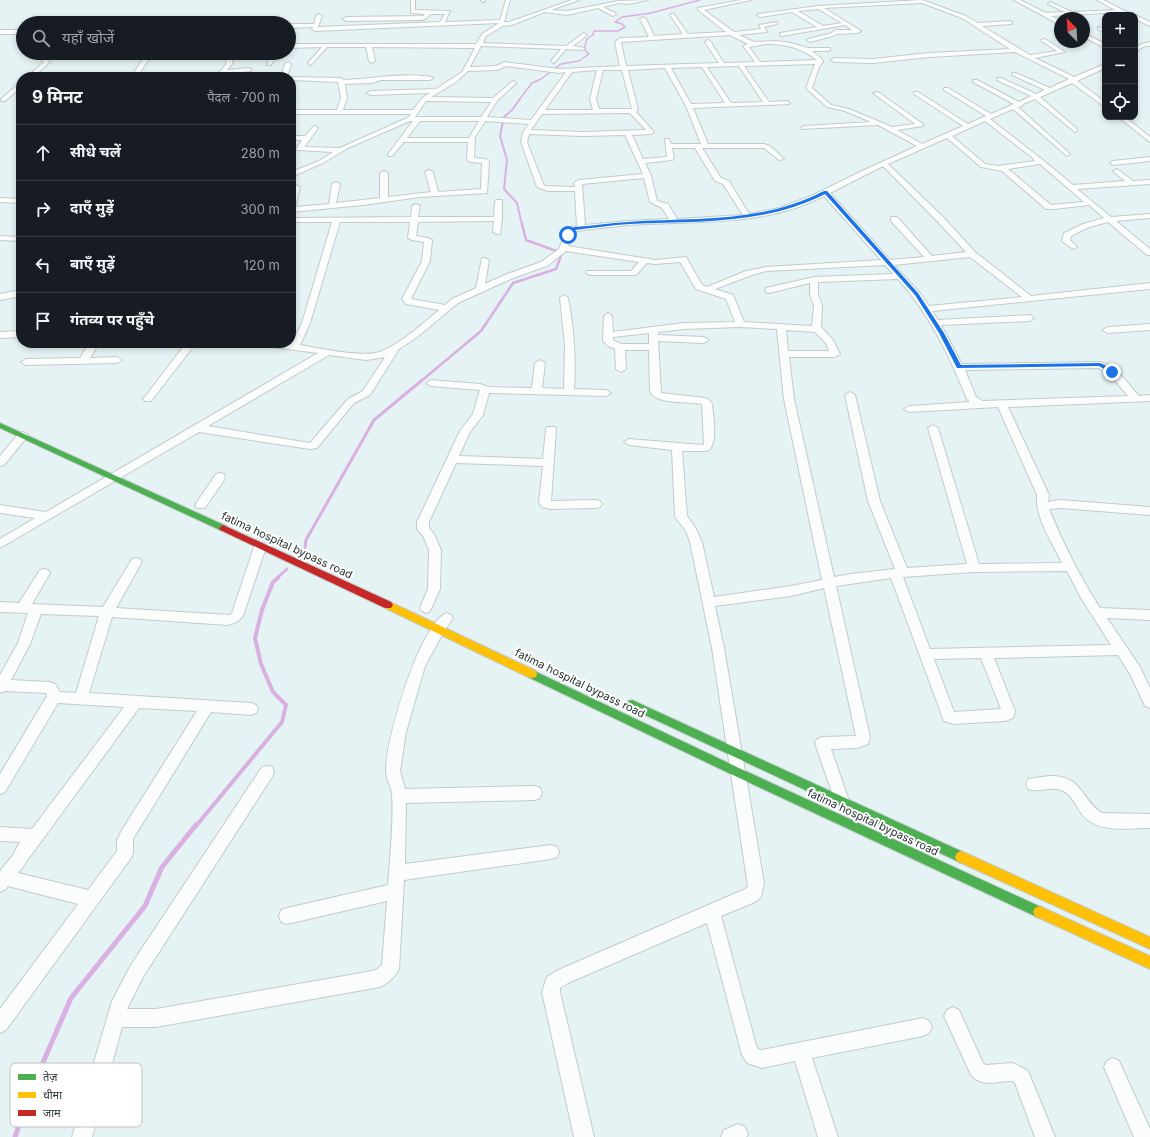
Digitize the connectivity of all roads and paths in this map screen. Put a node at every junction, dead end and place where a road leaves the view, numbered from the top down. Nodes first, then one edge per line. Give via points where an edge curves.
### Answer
1 (413, 0) edge
2 (508, 0) edge
3 (576, 0) edge
4 (646, 0) edge
5 (749, 0) edge
6 (1016, 0) edge
7 (1098, 0) edge
8 (919, 1) edge
9 (1050, 3) dead end
10 (598, 6) junction
11 (818, 6) junction
12 (1120, 10) junction
13 (546, 11) junction
14 (794, 11) junction
15 (1068, 12) edge
16 (1087, 12) edge
17 (1124, 12) edge
18 (428, 13) junction
19 (613, 14) dead end
20 (1054, 14) edge
21 (673, 15) dead end
22 (760, 15) dead end
23 (1045, 15) junction
24 (319, 16) dead end
25 (468, 18) dead end
26 (1138, 18) edge
27 (346, 19) dead end
28 (643, 19) dead end
29 (1054, 20) edge
30 (443, 22) junction
31 (501, 22) junction
32 (774, 23) dead end
33 (1010, 23) dead end
34 (847, 24) junction
35 (1150, 24) edge
36 (317, 25) junction
37 (977, 25) junction
38 (296, 26) edge
39 (822, 28) junction
40 (322, 29) junction
41 (340, 29) junction
42 (764, 30) junction
43 (0, 32) edge
44 (16, 32) edge
45 (732, 33) junction
46 (334, 34) dead end
47 (782, 34) dead end
48 (316, 35) dead end
49 (584, 35) dead end
50 (769, 35) dead end
51 (687, 36) junction
52 (652, 38) junction
53 (1090, 38) edge
54 (329, 39) dead end
55 (310, 40) dead end
56 (810, 40) dead end
57 (1043, 40) dead end
58 (708, 42) dead end
59 (753, 44) junction
60 (1102, 44) edge
61 (1150, 44) edge
62 (479, 45) junction
63 (296, 46) edge
64 (305, 46) junction
65 (369, 46) junction
66 (323, 47) junction
67 (566, 47) junction
68 (1138, 47) edge
69 (582, 48) dead end
70 (828, 49) dead end
71 (806, 50) junction
72 (1016, 50) junction
73 (797, 57) dead end
74 (1029, 57) junction
75 (44, 60) edge
76 (145, 60) edge
77 (230, 60) edge
78 (271, 60) edge
79 (834, 60) dead end
80 (372, 61) dead end
81 (554, 61) dead end
82 (812, 62) junction
83 (820, 62) junction
84 (237, 63) dead end
85 (758, 63) junction
86 (229, 64) junction
87 (269, 64) dead end
88 (288, 64) dead end
89 (311, 64) dead end
90 (722, 64) junction
91 (740, 64) junction
92 (703, 65) junction
93 (667, 66) junction
94 (624, 67) junction
95 (1102, 67) edge
96 (602, 68) junction
97 (468, 69) junction
98 (249, 70) dead end
99 (570, 71) junction
100 (36, 72) edge
101 (137, 72) edge
102 (223, 72) edge
103 (235, 72) edge
104 (286, 72) edge
105 (406, 73) dead end
106 (1014, 74) dead end
107 (296, 78) edge
108 (403, 78) junction
109 (430, 78) dead end
110 (999, 79) dead end
111 (975, 80) dead end
112 (1074, 81) junction
113 (342, 82) junction
114 (513, 83) dead end
115 (16, 88) edge
116 (946, 89) dead end
117 (437, 91) junction
118 (1051, 91) junction
119 (876, 92) dead end
120 (370, 93) dead end
121 (916, 93) dead end
122 (1037, 97) junction
123 (424, 98) junction
124 (3, 100) dead end
125 (495, 100) junction
126 (787, 103) dead end
127 (1102, 103) edge
128 (768, 104) junction
129 (729, 105) junction
130 (419, 106) junction
131 (450, 106) dead end
132 (689, 106) junction
133 (1018, 106) junction
134 (832, 107) junction
135 (296, 112) edge
136 (339, 112) junction
137 (415, 112) junction
138 (541, 112) junction
139 (597, 112) junction
140 (632, 112) junction
141 (843, 117) dead end
142 (989, 118) junction
143 (409, 119) junction
144 (418, 119) junction
145 (483, 119) junction
146 (1125, 120) edge
147 (534, 122) junction
148 (881, 124) junction
149 (968, 127) junction
150 (315, 128) dead end
151 (804, 128) dead end
152 (893, 129) junction
153 (1075, 130) dead end
154 (526, 132) junction
155 (628, 133) junction
156 (949, 136) junction
157 (296, 138) edge
158 (308, 138) junction
159 (401, 140) junction
160 (471, 140) junction
161 (1150, 140) edge
162 (698, 147) junction
163 (706, 147) junction
164 (923, 147) junction
165 (340, 150) junction
166 (1067, 154) dead end
167 (390, 155) dead end
168 (780, 159) dead end
169 (1150, 159) edge
170 (641, 161) junction
171 (1042, 162) junction
172 (1113, 162) dead end
173 (884, 164) junction
174 (999, 168) junction
175 (1117, 171) dead end
176 (429, 172) dead end
177 (296, 173) edge
178 (384, 173) dead end
179 (646, 176) junction
180 (1150, 182) edge
181 (1131, 183) junction
182 (336, 184) dead end
183 (1071, 187) junction
184 (578, 189) junction
185 (825, 192) junction
186 (435, 194) junction
187 (0, 200) edge
188 (384, 200) junction
189 (16, 201) edge
190 (498, 202) dead end
191 (1091, 203) junction
192 (332, 206) junction
193 (416, 206) dead end
194 (296, 210) edge
195 (747, 216) junction
196 (1150, 216) edge
197 (1110, 218) junction
198 (414, 219) junction
199 (498, 219) junction
200 (894, 219) dead end
201 (296, 220) edge
202 (336, 221) junction
203 (674, 221) junction
204 (581, 228) junction
205 (497, 232) dead end
206 (0, 238) edge
207 (16, 238) edge
208 (1073, 247) dead end
209 (563, 249) junction
210 (1150, 253) edge
211 (972, 254) junction
212 (931, 259) junction
213 (485, 260) dead end
214 (646, 260) junction
215 (887, 263) junction
216 (590, 273) dead end
217 (900, 276) junction
218 (814, 280) junction
219 (1150, 286) edge
220 (480, 288) junction
221 (706, 290) junction
222 (769, 290) dead end
223 (16, 294) edge
224 (0, 297) edge
225 (564, 298) dead end
226 (1029, 298) junction
227 (446, 308) junction
228 (927, 309) junction
229 (608, 316) dead end
230 (1030, 318) dead end
231 (935, 323) junction
232 (740, 324) junction
233 (1150, 327) edge
234 (781, 328) junction
235 (818, 329) junction
236 (1108, 330) dead end
237 (0, 334) edge
238 (16, 334) edge
239 (608, 335) junction
240 (653, 338) junction
241 (704, 340) dead end
242 (296, 344) edge
243 (396, 347) junction
244 (620, 347) junction
245 (91, 348) edge
246 (187, 348) edge
247 (294, 348) edge
248 (327, 352) junction
249 (784, 354) junction
250 (117, 360) dead end
251 (82, 361) junction
252 (26, 362) dead end
253 (540, 363) dead end
254 (959, 367) junction
255 (621, 369) dead end
256 (431, 383) dead end
257 (485, 390) junction
258 (537, 391) junction
259 (569, 392) junction
260 (606, 392) dead end
261 (850, 396) dead end
262 (1143, 399) edge
263 (148, 400) dead end
264 (981, 404) junction
265 (1002, 404) junction
266 (1150, 408) edge
267 (909, 409) dead end
268 (0, 425) edge
269 (197, 428) junction
270 (933, 428) dead end
271 (551, 429) dead end
272 (23, 436) junction
273 (629, 442) dead end
274 (677, 447) junction
275 (452, 459) junction
276 (0, 463) edge
277 (548, 463) junction
278 (110, 465) dead end
279 (124, 471) junction
280 (138, 477) dead end
281 (220, 477) dead end
282 (113, 478) junction
283 (201, 504) dead end
284 (596, 504) dead end
285 (1042, 506) junction
286 (0, 509) edge
287 (1150, 511) edge
288 (46, 516) junction
289 (231, 518) dead end
290 (220, 527) junction
291 (0, 544) edge
292 (260, 547) junction
293 (136, 562) dead end
294 (1070, 567) junction
295 (974, 568) junction
296 (44, 573) dead end
297 (899, 573) junction
298 (829, 583) junction
299 (708, 602) junction
300 (0, 607) edge
301 (29, 609) junction
302 (107, 612) junction
303 (1097, 614) junction
304 (437, 615) junction
305 (1150, 615) edge
306 (1121, 650) junction
307 (986, 653) junction
308 (926, 654) junction
309 (0, 686) edge
310 (54, 697) junction
311 (81, 699) junction
312 (136, 702) junction
313 (627, 702) dead end
314 (1150, 702) edge
315 (208, 706) junction
316 (251, 709) dead end
317 (734, 752) junction
318 (267, 772) dead end
319 (737, 772) junction
320 (1033, 784) dead end
321 (0, 787) edge
322 (535, 793) dead end
323 (399, 796) junction
324 (842, 802) junction
325 (1150, 821) edge
326 (0, 834) edge
327 (24, 852) junction
328 (551, 852) dead end
329 (397, 873) junction
330 (2, 881) edge
331 (396, 892) junction
332 (91, 899) junction
333 (712, 912) junction
334 (287, 916) dead end
335 (1150, 943) edge
336 (1150, 964) edge
337 (953, 1016) dead end
338 (116, 1018) junction
339 (0, 1024) edge
340 (923, 1027) dead end
341 (801, 1052) junction
342 (103, 1063) edge
343 (1113, 1067) dead end
344 (85, 1127) edge
345 (82, 1137) edge
346 (584, 1137) edge
347 (828, 1137) edge
348 (1045, 1137) edge
349 (1144, 1137) edge

1 - 18 street via 412,12
2 - 31 street
3 - 13 street
4 - 10 street
5 - 45 street via 700,9
6 - 23 street
7 - 12 street
8 - 11 street
8 - 37 street via 959,15
9 - 15 street
10 - 13 street via 564,14
10 - 19 street
11 - 14 street
11 - 34 street
12 - 16 street
12 - 17 street
13 - 31 street via 510,24
14 - 22 street
14 - 39 street
18 - 27 street via 422,18
18 - 30 street via 448,12
20 - 23 street
21 - 51 street
23 - 29 street
24 - 36 street
25 - 30 street
26 - 35 street
28 - 52 street
30 - 31 street
30 - 41 street
31 - 62 street via 486,33
32 - 42 street via 761,26
33 - 37 street
34 - 39 street
34 - 56 street via 858,31 836,32
36 - 38 street
36 - 40 street via 316,29
37 - 72 street
39 - 47 street
40 - 41 street
40 - 48 street
41 - 46 street
42 - 45 street
42 - 50 street
43 - 44 street
45 - 51 street
45 - 59 street
49 - 67 street
51 - 52 street
52 - 94 street via 619,41
53 - 60 street
54 - 66 street
55 - 64 street
57 - 74 street via 1062,52
58 - 90 street
59 - 71 street via 786,45
59 - 85 street via 746,46
61 - 68 street
62 - 65 street
62 - 67 street via 538,43
62 - 97 street
63 - 64 street
64 - 66 street
65 - 66 street
65 - 80 street
66 - 89 street
67 - 69 street
67 - 81 street
70 - 71 street
71 - 83 street
72 - 74 street
72 - 79 street via 873,61
73 - 82 street via 805,57
74 - 112 street
75 - 100 street via 47,62
76 - 101 street
77 - 86 street
78 - 87 street
82 - 83 street
82 - 85 street
83 - 134 street via 816,67 810,89
84 - 86 street
85 - 91 street
86 - 102 street
88 - 104 street
90 - 91 street
90 - 92 street
91 - 128 street
92 - 93 street
92 - 129 street
93 - 94 street
93 - 132 street
94 - 96 street
94 - 140 street via 635,110
95 - 112 street
96 - 99 street
96 - 139 street via 593,99
97 - 99 street via 497,68 505,64
97 - 117 street
98 - 103 street
99 - 138 street
105 - 108 street
106 - 118 street
107 - 113 street
108 - 109 street
108 - 113 street
110 - 122 street
111 - 133 street
112 - 118 street
112 - 127 street
113 - 136 street via 344,98
114 - 125 street
115 - 124 street
116 - 142 street
117 - 120 street
117 - 123 street
118 - 122 street
119 - 152 street via 921,125
121 - 149 street
122 - 133 street
122 - 153 street
123 - 125 street
123 - 130 street
125 - 145 street
126 - 128 street
128 - 129 street
129 - 132 street
130 - 131 street
130 - 137 street
132 - 163 street
133 - 142 street
133 - 166 street
134 - 141 street
134 - 148 street via 847,110
135 - 136 street
136 - 137 street
137 - 143 street
138 - 139 street
138 - 147 street
139 - 140 street
140 - 155 street via 651,132
142 - 149 street
142 - 171 street
143 - 144 street
143 - 165 street
144 - 145 street
144 - 159 street
145 - 147 street
145 - 160 street
146 - 161 street
147 - 154 street
148 - 151 street
148 - 152 street
149 - 156 street
150 - 158 street
152 - 164 street
154 - 155 street
154 - 184 street via 524,142 541,187
155 - 170 street
156 - 164 street
156 - 174 street via 983,166
157 - 158 street
158 - 165 street via 299,149
159 - 160 street
159 - 167 street
160 - 186 street via 470,160 486,161 485,190
162 - 163 street
162 - 170 street via 668,143 670,159
162 - 195 street via 718,179 726,183
163 - 168 street via 767,146
164 - 173 street
165 - 177 street
169 - 172 street
170 - 179 street
171 - 174 street
171 - 183 street
173 - 185 street
173 - 211 street
174 - 191 street via 1007,171 1049,206
175 - 181 street
176 - 186 street
178 - 188 street
179 - 184 street via 582,181 578,183
179 - 203 street via 654,202 665,206
180 - 181 street
181 - 183 street
182 - 192 street
183 - 191 street
184 - 204 street
185 - 195 street via 781,210
185 - 215 street
186 - 188 street
187 - 189 street
188 - 192 street
190 - 199 street
191 - 197 street
192 - 194 street
193 - 198 street
195 - 203 street via 734,219
196 - 197 street
197 - 208 street via 1077,228 1067,235 1066,241
197 - 210 street
198 - 199 street
198 - 202 street
198 - 227 street via 412,238 428,240 426,259 406,299 409,302
199 - 205 street
200 - 212 street
201 - 202 street
202 - 242 street via 306,323
203 - 204 street
204 - 209 street via 574,229 568,235
206 - 207 street
209 - 214 street
209 - 220 street via 544,264
211 - 212 street
211 - 226 street
212 - 215 street
213 - 220 street
214 - 216 street via 633,273
214 - 221 street via 658,262 683,259 700,287
215 - 217 street
215 - 221 street via 766,269
217 - 218 street
217 - 228 street
218 - 222 street
218 - 235 street
219 - 226 street
220 - 227 street
221 - 232 street via 730,297
223 - 224 street
225 - 259 street via 569,321 571,354
226 - 228 street
227 - 243 street
228 - 231 street
229 - 239 street
230 - 231 street
231 - 254 street
232 - 234 street
232 - 240 street via 684,326
233 - 236 street
234 - 235 street
234 - 249 street
235 - 249 street via 830,342 835,354
237 - 238 street
239 - 240 street
239 - 244 street via 609,343
240 - 241 street
240 - 244 street
240 - 274 street via 657,395 663,398 700,399 707,404 709,444 701,450
243 - 248 street via 384,354 366,357
243 - 269 street via 367,393 351,402 313,446
244 - 255 street
245 - 251 street
246 - 263 street
247 - 248 street
248 - 269 street
249 - 298 street via 789,399
250 - 251 street
251 - 252 street
253 - 258 street
254 - 262 street via 1100,365 1106,367
254 - 264 street via 972,399
256 - 257 street via 480,386
257 - 258 street
257 - 275 street via 478,414 465,431
258 - 259 street
259 - 260 street
261 - 297 street via 874,501
262 - 265 street
262 - 266 street
264 - 265 street
264 - 267 street
265 - 285 street via 1043,495
268 - 272 highway, fatima hospital bypass road
269 - 279 street
270 - 295 street
271 - 277 street
272 - 276 street
272 - 282 highway, fatima hospital bypass road
273 - 274 street
274 - 299 street via 678,503 681,517 696,542
275 - 277 street
275 - 304 street via 422,526 435,550 434,589
277 - 284 street via 546,504
278 - 279 highway
279 - 280 highway
279 - 282 street
281 - 283 street
282 - 288 street
282 - 290 highway, fatima hospital bypass road
285 - 287 street via 1060,504
285 - 294 street
286 - 288 street
288 - 291 street
289 - 290 highway
290 - 292 highway, fatima hospital bypass road
292 - 302 street via 237,616 233,619
292 - 304 highway, fatima hospital bypass road
293 - 302 street
294 - 295 street
294 - 303 street
295 - 297 street
296 - 301 street
297 - 298 street
297 - 308 street
298 - 299 street via 791,591
298 - 324 street via 863,737 863,740 857,742 822,743
299 - 317 street
300 - 301 street
301 - 302 street
301 - 309 street via 24,644
302 - 311 street
303 - 305 street
303 - 306 street
304 - 319 highway, fatima hospital bypass road via 539,676
304 - 323 street via 418,666 399,732 393,771
306 - 307 street
306 - 314 street
307 - 308 street
307 - 308 street via 1008,711 1005,715 950,717
309 - 310 street via 50,688
310 - 311 street
310 - 321 street
311 - 312 street
312 - 315 street
312 - 327 street
313 - 317 highway, fatima hospital bypass road
315 - 316 street
315 - 332 street via 127,834 125,853
317 - 319 street
317 - 324 highway, fatima hospital bypass road
318 - 338 street via 137,971 121,1001
319 - 333 street via 756,883 755,891
319 - 336 highway, fatima hospital bypass road
320 - 325 street via 1068,785 1096,819
322 - 323 street
323 - 329 street
324 - 335 highway, fatima hospital bypass road
326 - 327 street via 29,834
327 - 330 street
328 - 329 street
329 - 331 street
330 - 332 street
331 - 334 street
331 - 338 street via 390,969 380,978 156,1018
332 - 339 street
333 - 341 street via 748,1049 753,1057 762,1059
333 - 346 street via 553,983 550,992
337 - 348 street via 977,1069 982,1074 988,1076 1014,1071 1022,1077
338 - 342 street
340 - 341 street
341 - 347 street
343 - 349 street
344 - 345 street

